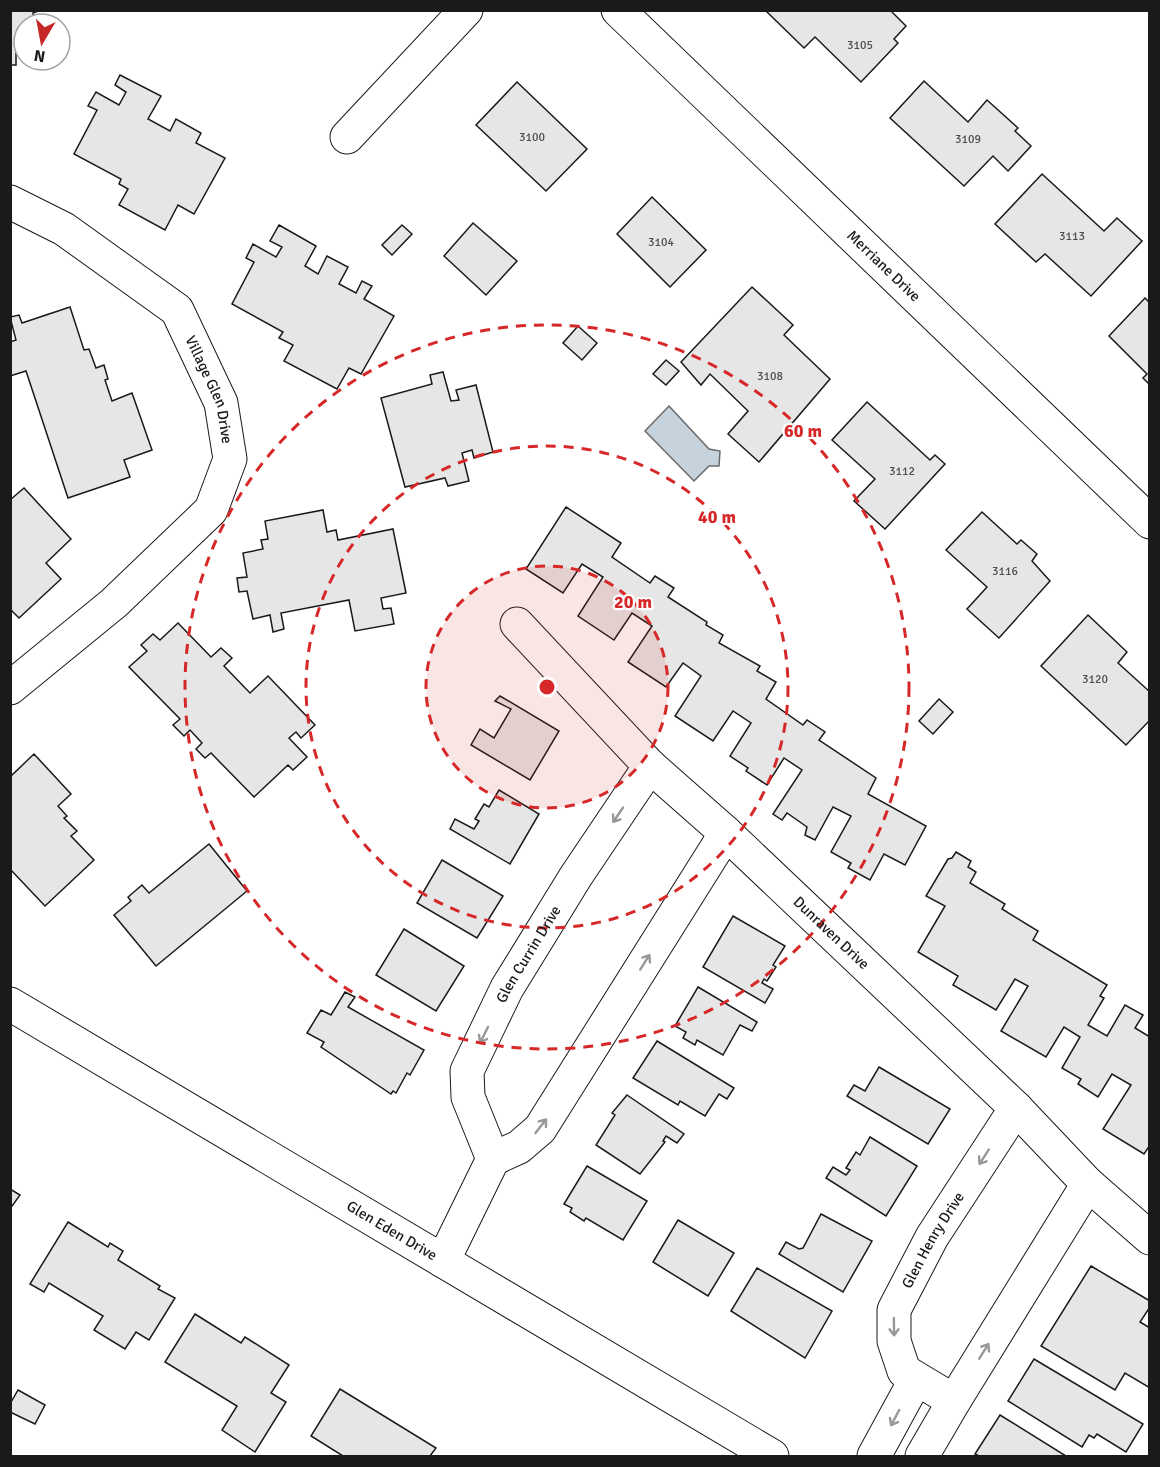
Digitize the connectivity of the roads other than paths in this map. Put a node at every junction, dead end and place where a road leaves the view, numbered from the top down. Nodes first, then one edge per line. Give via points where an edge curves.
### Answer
1 (466, 10) edge
2 (618, 10) edge
3 (347, 137) dead end
4 (10, 202) edge
5 (1149, 522) edge
6 (517, 624) dead end
7 (10, 688) edge
8 (650, 766) junction
9 (726, 833) junction
10 (10, 1004) edge
11 (1016, 1108) junction
12 (494, 1159) junction
13 (1088, 1184) junction
14 (1149, 1238) edge
15 (443, 1260) junction
16 (916, 1379) junction
17 (954, 1401) junction
18 (772, 1456) edge
19 (874, 1456) edge
20 (922, 1456) edge

1 - 3 street
2 - 5 street, Merriane Drive
4 - 7 street, Village Glen Drive via 64,229 177,310 221,403 230,459 211,510 114,603
6 - 8 street, Dunraven Drive
8 - 9 street, Dunraven Drive
8 -> 12 street, Glen Currin Drive via 507,988 467,1071 468,1097
9 - 11 street, Dunraven Drive
12 -> 9 street via 519,1147 540,1129
10 - 15 street, Glen Eden Drive
11 - 13 street, Dunraven Drive
11 -> 16 street, Glen Henry Drive via 932,1237 894,1310 894,1341 904,1371
12 - 15 street
13 - 14 street, Dunraven Drive
17 -> 13 street
15 - 18 street, Glen Eden Drive
16 - 17 street, Glen Henry Drive
16 -> 19 street
17 - 20 street

